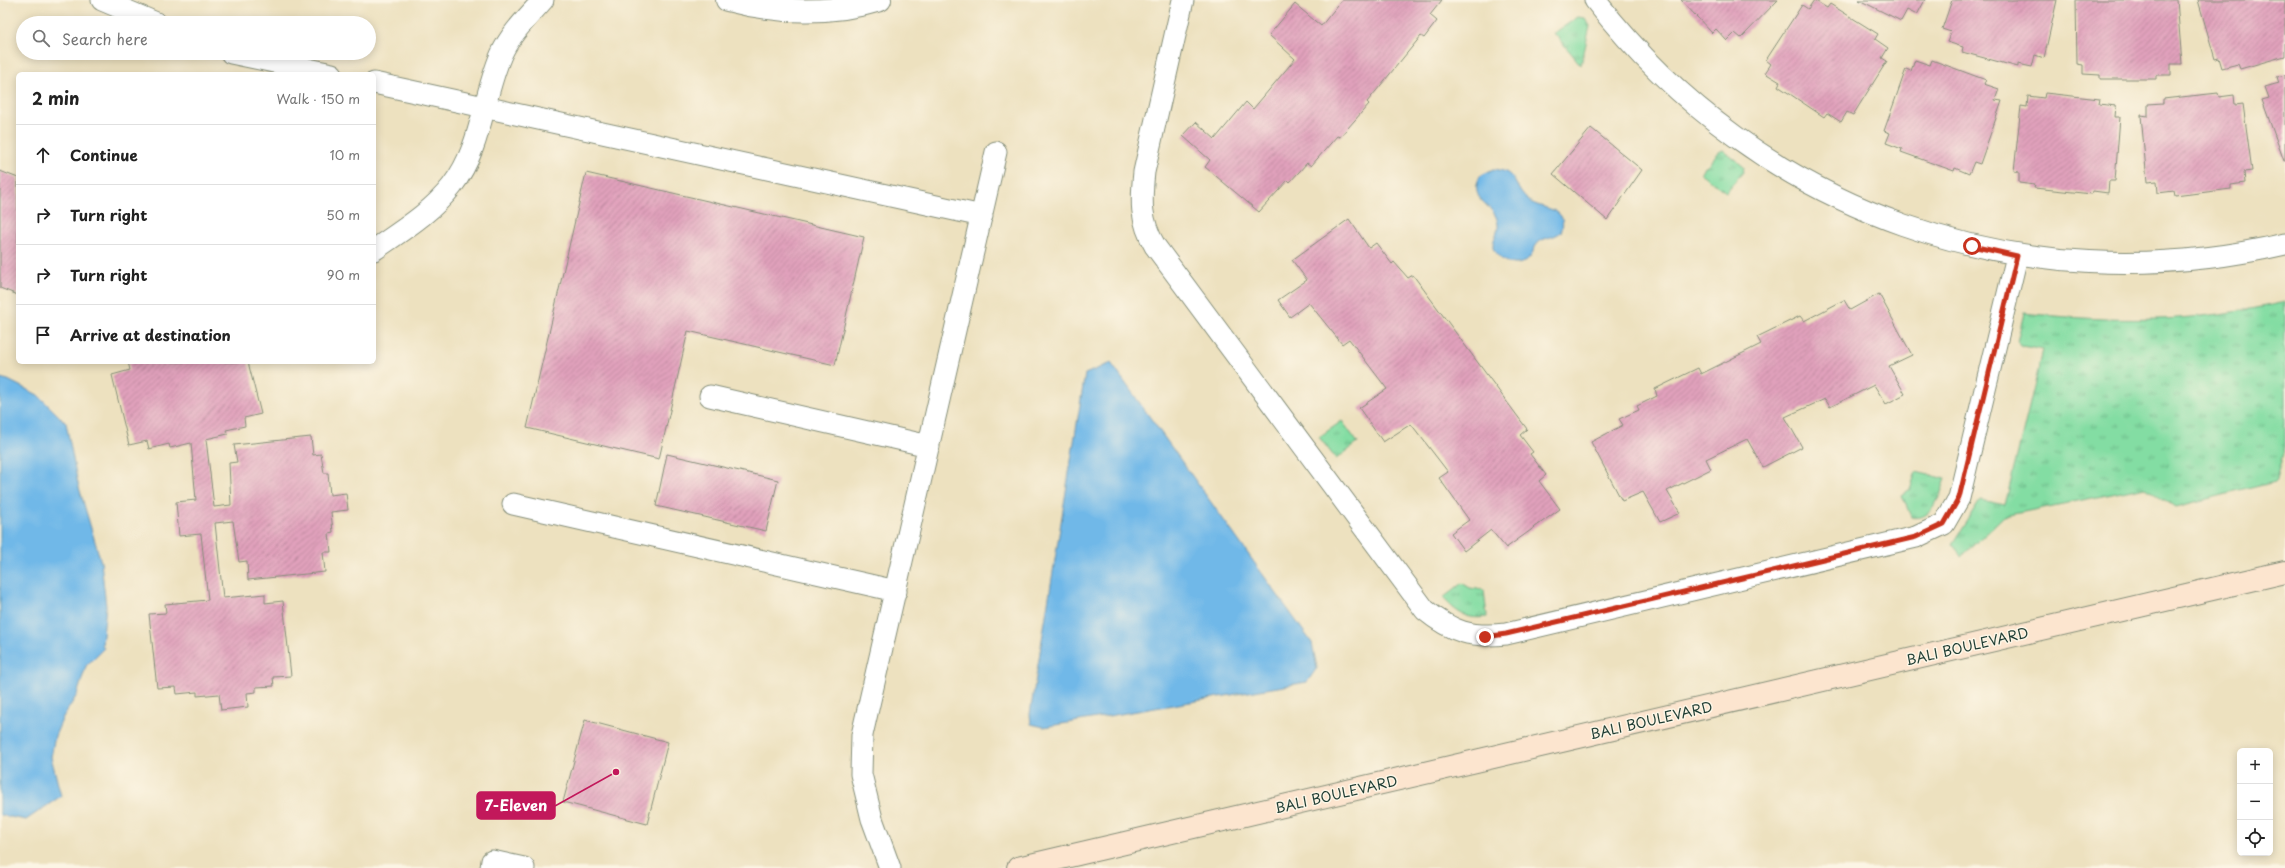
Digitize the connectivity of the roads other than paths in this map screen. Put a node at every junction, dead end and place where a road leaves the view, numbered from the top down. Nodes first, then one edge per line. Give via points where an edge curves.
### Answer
1 (102, 0) edge
2 (543, 0) edge
3 (727, 0) edge
4 (880, 0) edge
5 (1183, 0) edge
6 (1595, 0) edge
7 (140, 16) edge
8 (265, 60) edge
9 (322, 72) edge
10 (376, 83) edge
11 (486, 106) junction
12 (996, 152) dead end
13 (982, 216) junction
14 (2285, 244) edge
15 (376, 249) edge
16 (2017, 256) junction
17 (710, 396) dead end
18 (929, 446) junction
19 (513, 504) dead end
20 (2285, 572) edge
21 (896, 591) junction
22 (491, 868) edge
23 (524, 868) edge
24 (890, 868) edge
25 (1018, 868) edge

1 - 7 lane
2 - 11 lane via 514,33 501,54
3 - 4 street via 770,8 808,10 840,9
5 - 16 lane via 1144,172 1142,192 1146,230 1159,252 1425,610 1441,623 1461,632 1485,637 1506,634 1916,537 1944,524 1959,498
6 - 16 lane via 1645,59 1686,98 1728,133 1774,164 1824,192 1875,215 1930,234
8 - 9 lane
10 - 11 lane
11 - 13 lane
11 - 15 lane via 472,147 452,186 420,218
12 - 13 lane
13 - 18 lane
14 - 16 lane via 2258,250 2165,261 2113,262
17 - 18 lane
18 - 21 lane
19 - 21 lane
20 - 25 street, BALI BOULEVARD
21 - 24 lane via 862,735 861,774 872,819
22 - 23 lane via 492,861

